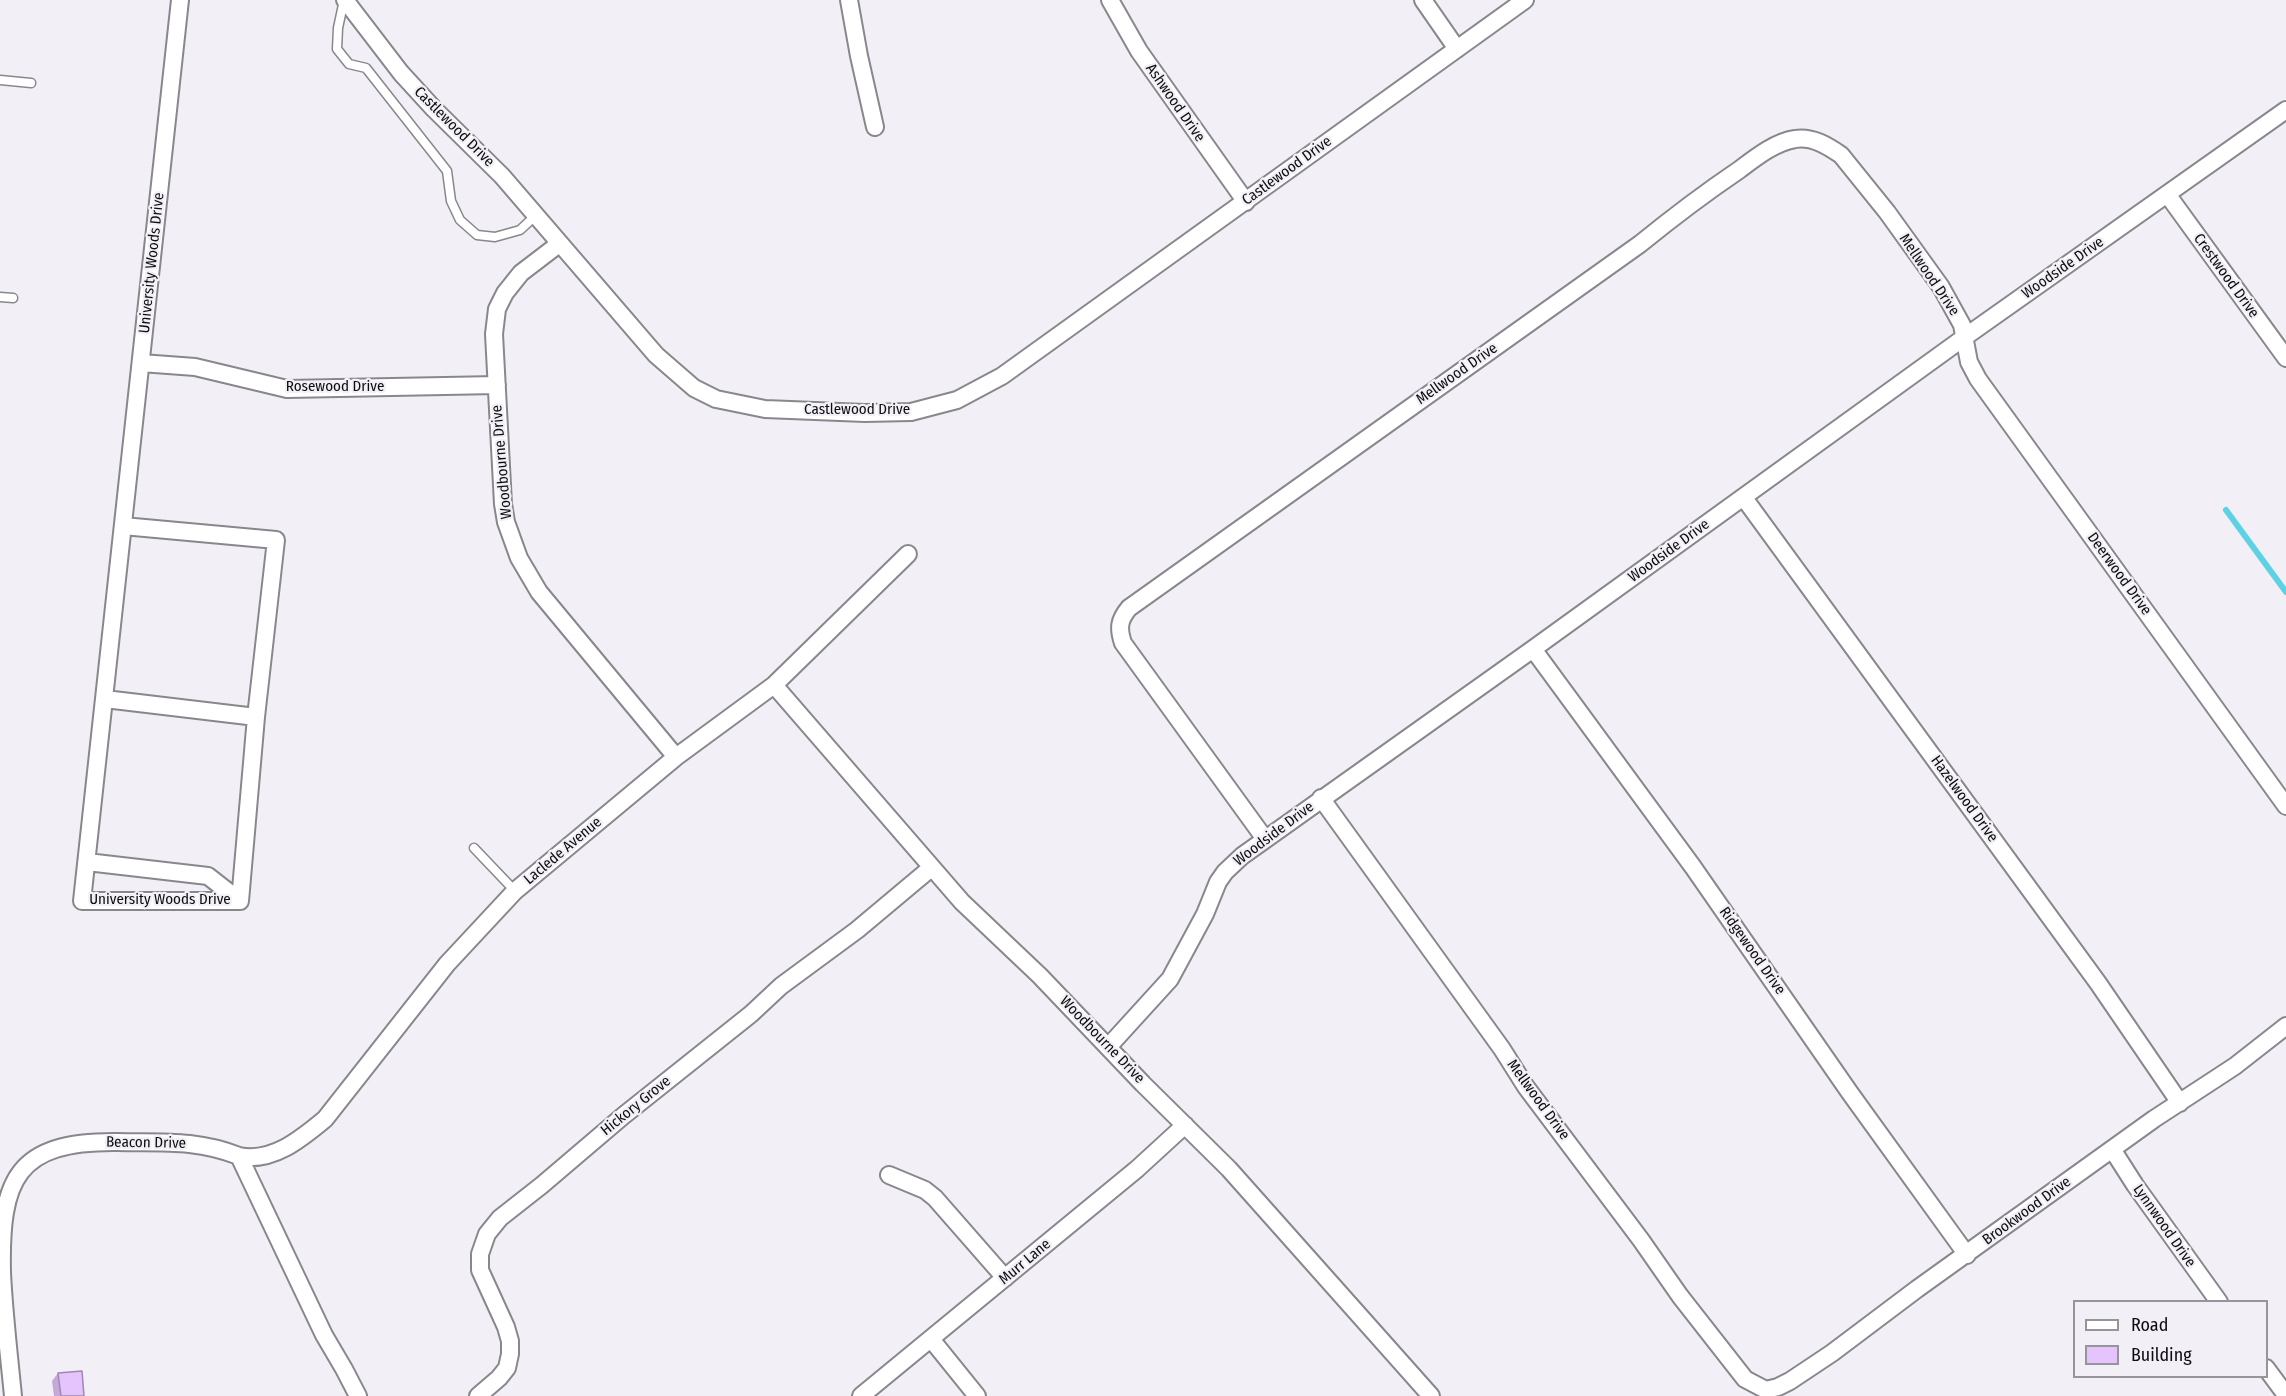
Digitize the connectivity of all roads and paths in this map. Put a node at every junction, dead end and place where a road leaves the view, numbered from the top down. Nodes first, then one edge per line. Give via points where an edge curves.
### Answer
1 (180, 0) edge
2 (345, 0) edge
3 (849, 0) edge
4 (1110, 0) edge
5 (1423, 0) edge
6 (1525, 0) edge
7 (1457, 49) junction
8 (0, 80) edge
9 (31, 83) dead end
10 (2286, 110) edge
11 (875, 127) dead end
12 (2167, 194) junction
13 (1246, 202) junction
14 (535, 216) junction
15 (559, 244) junction
16 (0, 297) edge
17 (13, 298) dead end
18 (1965, 337) junction
19 (2286, 358) edge
20 (141, 363) junction
21 (496, 385) junction
22 (1744, 498) junction
23 (123, 526) junction
24 (908, 554) dead end
25 (1533, 649) junction
26 (774, 685) junction
27 (105, 699) junction
28 (256, 717) junction
29 (676, 757) junction
30 (1321, 798) junction
31 (2286, 806) edge
32 (1265, 839) junction
33 (474, 848) dead end
34 (87, 862) junction
35 (931, 868) junction
36 (515, 891) junction
37 (240, 901) junction
38 (2286, 1026) edge
39 (1109, 1046) junction
40 (2180, 1103) junction
41 (1185, 1125) junction
42 (2112, 1149) junction
43 (239, 1156) junction
44 (889, 1175) dead end
45 (1967, 1255) junction
46 (1005, 1278) junction
47 (2218, 1300) edge
48 (931, 1339) junction
49 (2268, 1371) edge
50 (1766, 1390) joint
51 (2286, 1395) edge
52 (13, 1396) edge
53 (358, 1396) edge
54 (478, 1396) edge
55 (861, 1396) edge
56 (977, 1396) edge
57 (1431, 1396) edge

1 - 20 street, University Woods Drive
2 - 14 street, Castlewood Drive via 407,79 502,176
2 - 14 lane via 337,49 349,64 366,68 447,171 451,201 460,220 477,235 495,237 520,230
3 - 11 street
4 - 13 street, Ashwood Drive via 1139,51
5 - 7 street
6 - 7 street, Castlewood Drive
7 - 13 street, Castlewood Drive
8 - 9 lane
10 - 12 street, Woodside Drive
12 - 18 street, Woodside Drive
12 - 19 street, Crestwood Drive
13 - 15 street, Castlewood Drive via 1002,376 957,400 911,412 765,409 716,399 694,388 656,355
14 - 15 street, Castlewood Drive
15 - 21 street, Woodbourne Drive via 521,273 496,309
16 - 17 lane
18 - 22 street, Woodside Drive
18 - 31 street, Deerwood Drive via 1969,362 1978,379
18 - 32 street, Mellwood Drive via 1962,325 1922,259 1853,169 1827,145 1797,138 1783,143 1689,204 1640,244 1226,537 1124,614 1119,632 1123,643
20 - 21 street, Rosewood Drive via 195,367 287,389
20 - 23 street, University Woods Drive
21 - 29 street, Woodbourne Drive via 503,504 519,558 540,592
22 - 25 street, Woodside Drive
22 - 40 street, Hazelwood Drive via 2091,974
23 - 27 street, University Woods Drive
23 - 28 street, University Woods Drive via 276,540
24 - 26 street, Laclede Avenue
25 - 30 street, Woodside Drive
25 - 45 street, Ridgewood Drive via 1700,877
26 - 29 street, Laclede Avenue
26 - 35 street, Woodbourne Drive
27 - 28 street
27 - 34 street, University Woods Drive
28 - 37 street, University Woods Drive
29 - 36 street, Laclede Avenue
30 - 32 street, Woodside Drive
30 - 50 street, Mellwood Drive via 1680,1296 1745,1379
32 - 39 street, Woodside Drive via 1225,872 1170,979
33 - 36 lane
34 - 37 street, University Woods Drive via 208,876
34 - 37 street, University Woods Drive via 82,901
35 - 39 street, Woodbourne Drive
35 - 54 street, Hickory Grove via 500,1218 487,1234 480,1254 480,1270 506,1328 510,1354 507,1368
36 - 43 street, Laclede Avenue via 447,964 325,1119 271,1155
38 - 40 street, Brookwood Drive
39 - 41 street, Woodbourne Drive
40 - 42 street, Brookwood Drive
41 - 46 street, Murr Lane
41 - 57 street, Woodbourne Drive via 1229,1169
42 - 45 street, Brookwood Drive
42 - 47 street, Lynnwood Drive
43 - 52 street, Beacon Drive via 182,1142 102,1142 47,1152 20,1171 4,1201 0,1238
43 - 53 street via 324,1335
44 - 46 street via 935,1198
45 - 50 street, Brookwood Drive via 1832,1353 1790,1381
46 - 48 street, Murr Lane
48 - 55 street, Murr Lane
48 - 56 street
49 - 51 street

